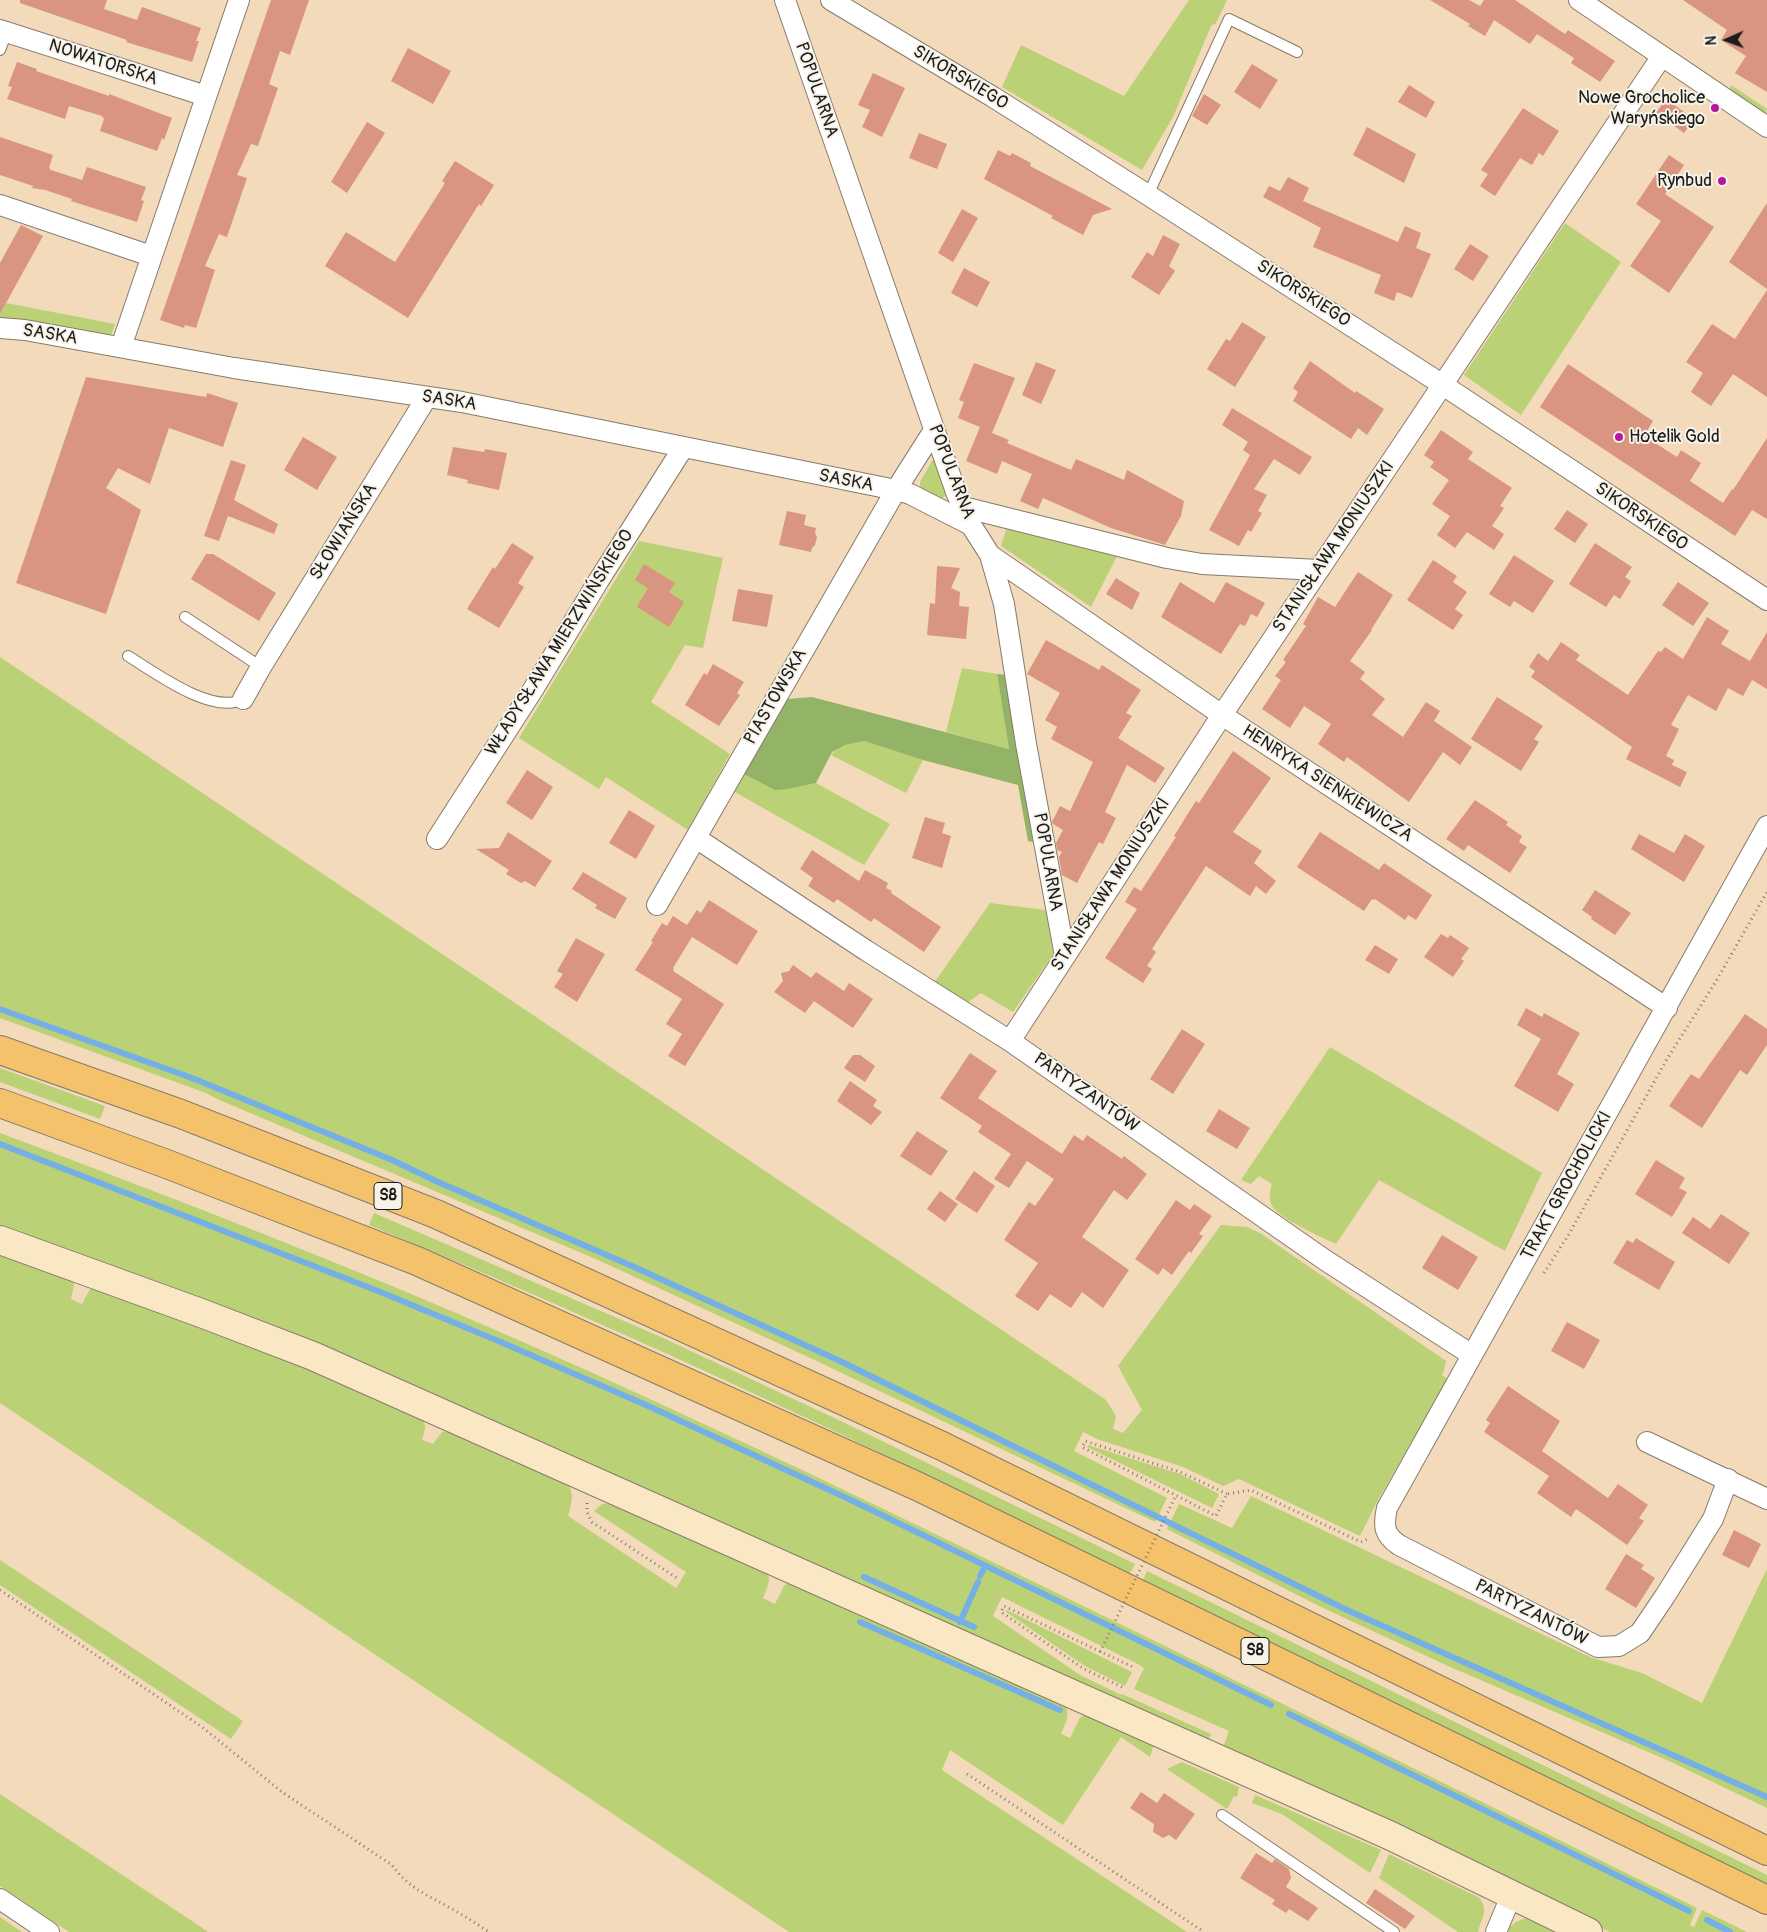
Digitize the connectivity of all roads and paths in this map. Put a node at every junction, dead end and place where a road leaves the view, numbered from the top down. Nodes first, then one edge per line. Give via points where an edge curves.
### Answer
1 (239, 0) edge
2 (785, 0) edge
3 (831, 0) edge
4 (1579, 0) edge
5 (2, 37) edge
6 (1296, 52) dead end
7 (1662, 56) junction
8 (206, 96) junction
9 (1767, 127) edge
10 (1148, 195) junction
11 (0, 205) edge
12 (151, 256) junction
13 (0, 328) edge
14 (120, 347) junction
15 (1444, 385) junction
16 (427, 398) junction
17 (934, 430) junction
18 (683, 448) junction
19 (896, 490) junction
20 (963, 507) junction
21 (971, 526) junction
22 (990, 555) junction
23 (1319, 570) junction
24 (1767, 600) edge
25 (185, 617) dead end
26 (128, 656) dead end
27 (261, 667) junction
28 (243, 699) joint
29 (1222, 715) junction
30 (1767, 826) edge
31 (696, 838) junction
32 (437, 839) dead end
33 (1767, 892) edge
34 (657, 905) dead end
35 (1065, 956) junction
36 (1667, 1008) junction
37 (1010, 1041) junction
38 (0, 1050) edge
39 (0, 1103) edge
40 (0, 1240) edge
41 (1542, 1275) dead end
42 (1472, 1355) junction
43 (1646, 1442) dead end
44 (1728, 1480) junction
45 (594, 1481) junction
46 (1226, 1494) junction
47 (1176, 1496) junction
48 (1767, 1499) edge
49 (1392, 1538) junction
50 (677, 1578) dead end
51 (0, 1590) edge
52 (1100, 1652) junction
53 (1133, 1667) dead end
54 (1128, 1691) dead end
55 (967, 1774) dead end
56 (1222, 1815) dead end
57 (1767, 1852) edge
58 (1512, 1894) junction
59 (0, 1899) edge
60 (1767, 1900) edge
61 (49, 1932) edge
62 (489, 1932) edge
63 (1204, 1932) edge
64 (1394, 1932) edge
65 (1496, 1932) edge
66 (1588, 1932) edge

1 - 8 street
2 - 17 street, POPULARNA
3 - 10 street, SIKORSKIEGO via 994,97
4 - 7 street
5 - 8 street, NOWATORSKA
6 - 10 lane via 1229,18
7 - 9 street
7 - 15 street, STANISŁAWA MONIUSZKI
8 - 12 street
10 - 15 street, SIKORSKIEGO
11 - 12 street
12 - 14 street
13 - 14 street, SASKA
14 - 16 street, SASKA
15 - 23 street, STANISŁAWA MONIUSZKI
15 - 24 street, SIKORSKIEGO
16 - 18 street, SASKA via 462,402
16 - 27 street, SŁOWIAŃSKA
17 - 19 street, PIASTOWSKA
17 - 20 street, POPULARNA
18 - 19 street, SASKA
18 - 32 street, WŁADYSŁAWA MIERZWIŃSKIEGO
19 - 21 street, SASKA
19 - 31 street, PIASTOWSKA
20 - 21 street, POPULARNA
20 - 23 street via 1167,558 1210,565
21 - 22 street, POPULARNA
22 - 29 street, HENRYKA SIENKIEWICZA
22 - 35 street, POPULARNA via 1004,604
23 - 29 street, STANISŁAWA MONIUSZKI
25 - 27 lane
26 - 28 lane via 193,695 226,702
27 - 28 street, SŁOWIAŃSKA
29 - 35 street, STANISŁAWA MONIUSZKI
29 - 36 street, HENRYKA SIENKIEWICZA
30 - 36 street, TRAKT GROCHOLICKI
31 - 34 street, PIASTOWSKA
31 - 37 street, PARTYZANTÓW
33 - 41 path via 1667,1059 1569,1234
35 - 37 street, STANISŁAWA MONIUSZKI
36 - 42 street, TRAKT GROCHOLICKI
37 - 42 street, PARTYZANTÓW via 1325,1260
38 - 57 highway, S8 via 181,1114 445,1218 942,1446
39 - 60 highway, S8 via 417,1262 919,1487
40 - 45 street via 313,1356
42 - 49 street, TRAKT GROCHOLICKI via 1387,1508 1384,1519
43 - 44 street
44 - 48 street
44 - 49 street, PARTYZANTÓW via 1713,1519 1665,1596 1640,1633 1619,1646 1598,1647
45 - 50 path via 586,1507 592,1522
45 - 58 street via 1391,1836
46 - 47 path via 1216,1516
46 - 47 path via 1180,1472 1085,1441 1082,1447
46 - 49 path via 1251,1490 1361,1542
47 - 52 path, bridge
51 - 62 path via 202,1727 282,1792 392,1865 402,1879
52 - 53 path
52 - 54 path via 1004,1606 1001,1612 1084,1669
55 - 63 path
56 - 64 lane
58 - 65 street
58 - 66 street
59 - 61 street

